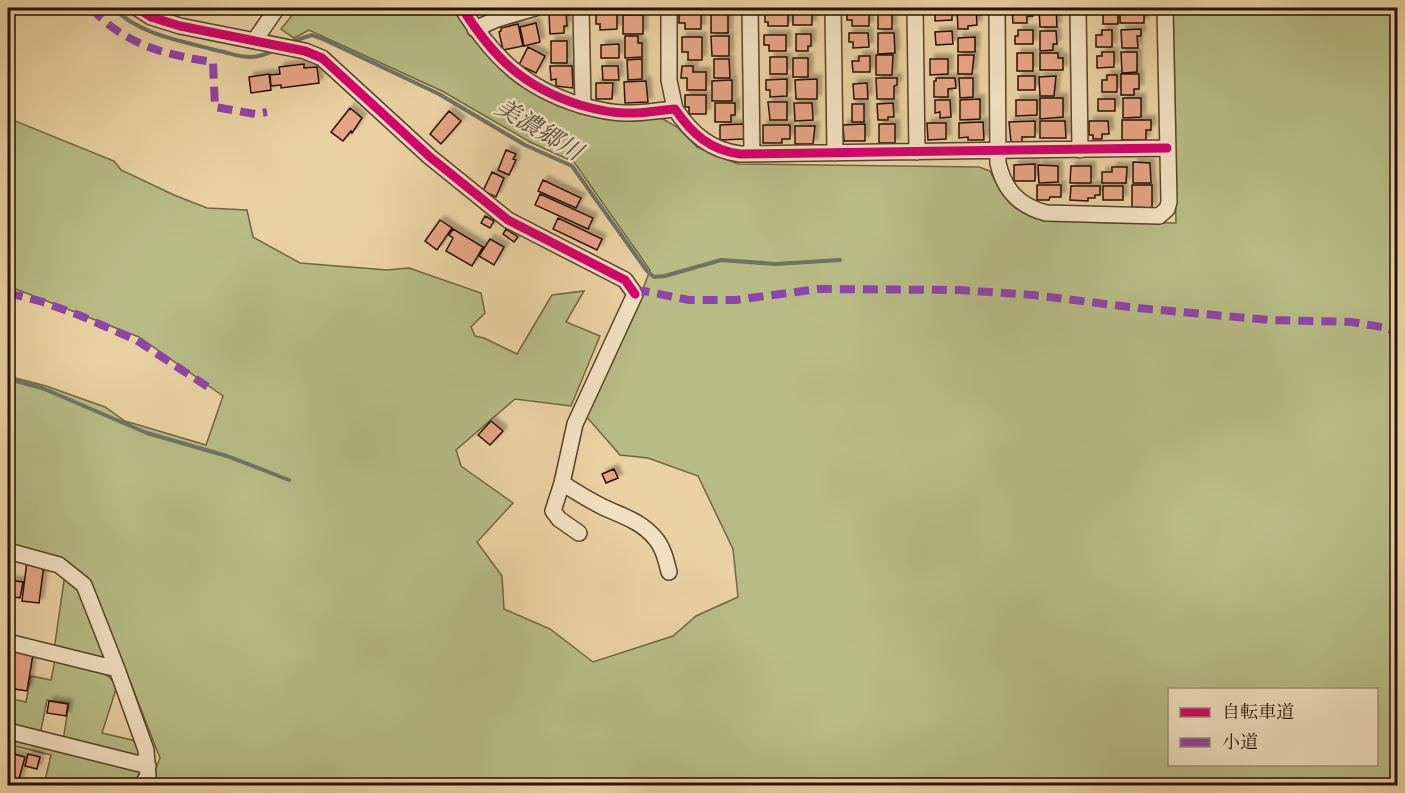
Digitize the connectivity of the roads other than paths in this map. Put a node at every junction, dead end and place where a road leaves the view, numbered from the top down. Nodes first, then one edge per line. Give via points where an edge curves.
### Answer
1 (137, 8) edge
2 (277, 8) edge
3 (462, 8) edge
4 (535, 8) edge
5 (581, 8) edge
6 (669, 8) edge
7 (750, 8) edge
8 (833, 8) edge
9 (915, 8) edge
10 (997, 8) edge
11 (1078, 8) edge
12 (1165, 8) edge
13 (476, 29) junction
14 (255, 40) junction
15 (583, 106) junction
16 (675, 109) junction
17 (1167, 148) junction
18 (1080, 150) junction
19 (999, 151) junction
20 (917, 152) junction
21 (835, 153) junction
22 (752, 154) junction
23 (562, 483) junction
24 (579, 533) dead end
25 (8, 551) edge
26 (669, 572) dead end
27 (8, 642) edge
28 (117, 669) junction
29 (8, 731) edge
30 (148, 766) junction
31 (141, 786) edge

1 - 14 street via 180,26
2 - 14 street
3 - 13 street
4 - 13 street
5 - 15 street
6 - 16 street via 669,80
7 - 22 street
8 - 21 street
9 - 20 street
10 - 19 street
11 - 18 street
12 - 17 street
13 - 15 street via 504,63 523,78 548,93
14 - 23 street via 322,58 430,157 507,220 625,280 635,294 575,424
15 - 16 street via 625,114
16 - 22 street via 699,138 724,152
17 - 18 street
17 - 19 street via 1169,202 1159,216 1034,210 1020,202 1001,177
18 - 19 street
19 - 20 street
20 - 21 street
21 - 22 street
23 - 24 street via 553,511
23 - 26 street via 646,529 656,538
25 - 28 street via 59,565 84,585
27 - 28 street
28 - 30 street
29 - 30 street
30 - 31 street via 148,776

